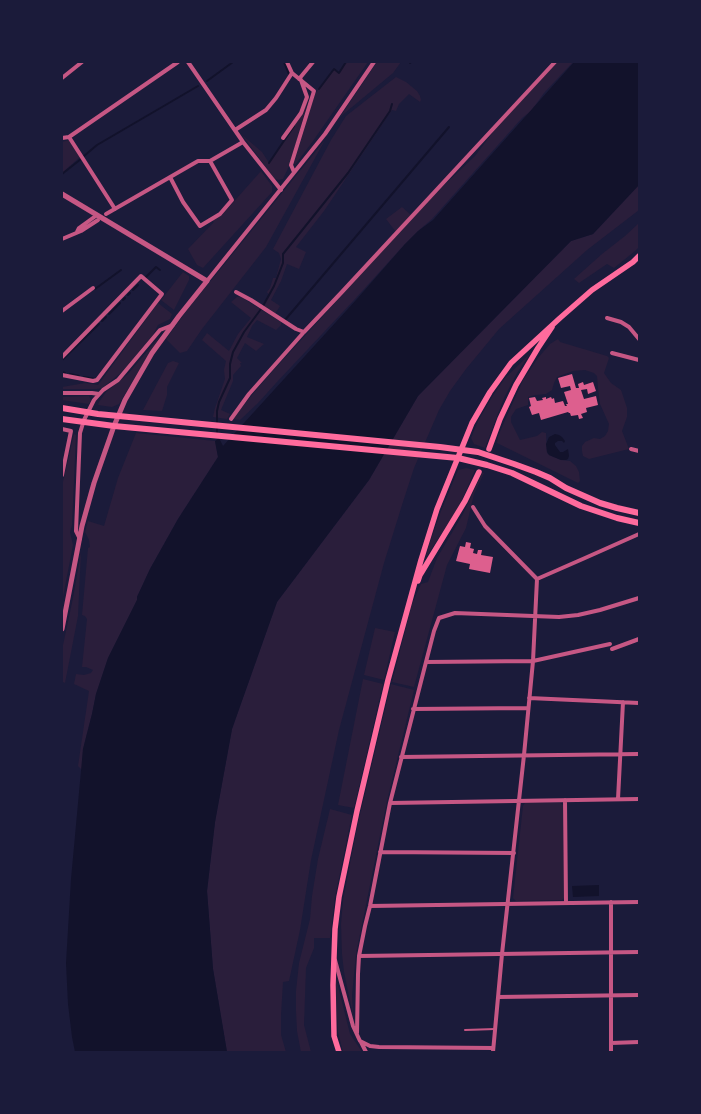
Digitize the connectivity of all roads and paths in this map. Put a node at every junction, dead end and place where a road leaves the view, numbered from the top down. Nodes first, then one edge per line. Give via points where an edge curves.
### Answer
1 (82, 62) edge
2 (178, 62) edge
3 (188, 62) edge
4 (287, 62) edge
5 (313, 62) edge
6 (374, 62) edge
7 (555, 62) edge
8 (292, 73) junction
9 (62, 78) edge
10 (300, 79) junction
11 (235, 130) junction
12 (69, 137) junction
13 (62, 138) edge
14 (283, 138) dead end
15 (243, 142) junction
16 (210, 161) junction
17 (294, 172) junction
18 (170, 177) junction
19 (281, 190) junction
20 (62, 194) edge
21 (115, 209) junction
22 (106, 214) dead end
23 (97, 217) junction
24 (62, 239) edge
25 (639, 256) edge
26 (207, 281) junction
27 (93, 288) dead end
28 (236, 292) dead end
29 (62, 310) edge
30 (560, 318) junction
31 (607, 318) dead end
32 (173, 325) junction
33 (304, 332) junction
34 (639, 339) edge
35 (612, 353) dead end
36 (62, 357) edge
37 (639, 360) edge
38 (62, 375) edge
39 (62, 393) edge
40 (99, 394) junction
41 (62, 408) edge
42 (118, 416) junction
43 (62, 419) edge
44 (231, 419) dead end
45 (114, 426) junction
46 (62, 429) edge
47 (489, 449) dead end
48 (631, 449) dead end
49 (462, 450) junction
50 (639, 451) edge
51 (458, 458) junction
52 (479, 472) dead end
53 (62, 475) edge
54 (473, 506) dead end
55 (639, 511) edge
56 (639, 523) edge
57 (639, 534) edge
58 (80, 539) junction
59 (537, 579) junction
60 (639, 598) edge
61 (408, 603) junction
62 (535, 616) junction
63 (62, 629) edge
64 (639, 639) edge
65 (533, 661) junction
66 (426, 662) junction
67 (529, 698) junction
68 (623, 702) junction
69 (639, 703) edge
70 (528, 708) junction
71 (413, 709) junction
72 (621, 754) junction
73 (639, 754) edge
74 (524, 756) junction
75 (401, 757) junction
76 (639, 799) edge
77 (565, 800) junction
78 (618, 800) junction
79 (519, 801) junction
80 (390, 803) junction
81 (380, 852) junction
82 (514, 853) junction
83 (611, 902) junction
84 (639, 902) edge
85 (566, 903) junction
86 (508, 904) junction
87 (370, 906) junction
88 (639, 952) edge
89 (611, 953) junction
90 (502, 954) junction
91 (359, 956) junction
92 (334, 958) junction
93 (611, 995) junction
94 (639, 995) edge
95 (498, 997) junction
96 (495, 1029) junction
97 (465, 1030) dead end
98 (357, 1033) junction
99 (360, 1042) junction
100 (639, 1042) edge
101 (611, 1043) junction
102 (438, 1050) edge
103 (493, 1050) edge
104 (339, 1052) edge
105 (366, 1052) edge
106 (611, 1052) edge

1 - 9 street
2 - 12 street
3 - 11 street
4 - 8 street
5 - 10 street
6 - 17 street via 325,134
7 - 33 street
8 - 10 street
8 - 11 street via 266,110
10 - 14 street via 307,97 301,113
10 - 17 street via 314,91 291,165
11 - 15 street
12 - 13 street
12 - 21 street
15 - 16 street
15 - 19 street
16 - 18 street via 198,161
16 - 18 street via 232,200 220,214 200,226
17 - 19 street
18 - 21 street
19 - 26 street
20 - 23 street
21 - 22 street
23 - 24 street via 79,228 77,233
23 - 26 street
25 - 30 main road via 592,290
26 - 32 street
27 - 29 street
28 - 33 street
30 - 47 main road via 523,371
30 - 49 main road via 511,363 500,377 475,418
31 - 34 street via 629,327
32 - 40 street via 160,330 118,380
32 - 42 street via 152,353
33 - 44 street via 249,394
35 - 37 street
36 - 38 street via 141,276 162,294 97,380
39 - 40 street
40 - 58 street via 84,420 80,433 76,532
41 - 42 main road
42 - 45 street
42 - 49 main road
43 - 45 main road
45 - 51 main road
45 - 58 street via 94,483
46 - 53 street via 71,431
48 - 50 street
49 - 51 main road
49 - 55 main road via 478,452 514,464 550,478 585,497 616,508
51 - 56 main road via 512,473 582,506
51 - 61 main road via 435,516
52 - 61 main road via 465,501 420,575
54 - 59 street via 485,526
57 - 59 street
58 - 63 street
59 - 62 street
60 - 62 street via 578,615
61 - 92 main road via 357,811 339,897
62 - 65 street
62 - 66 street via 455,613 439,618
64 - 65 street
65 - 66 street
65 - 67 street
66 - 71 street
67 - 68 street
67 - 70 street
68 - 69 street
68 - 72 street
70 - 71 street
70 - 74 street
71 - 75 street
72 - 73 street
72 - 74 street
72 - 78 street
74 - 75 street
74 - 79 street
75 - 80 street
76 - 78 street
77 - 78 street
77 - 79 street
77 - 85 street
79 - 80 street
79 - 82 street
80 - 81 street
81 - 82 street
81 - 87 street
82 - 86 street
83 - 84 street
83 - 85 street
83 - 89 street
85 - 86 street
86 - 87 street
86 - 90 street
87 - 91 street
88 - 89 street
89 - 90 street
89 - 93 street
90 - 91 street
90 - 95 street
91 - 98 street
92 - 98 street
92 - 104 main road via 334,1036
93 - 94 street
93 - 95 street
93 - 101 street
95 - 96 street
96 - 97 lane
96 - 103 street
98 - 99 street
99 - 102 street via 379,1047
99 - 105 street
100 - 101 street
101 - 106 street
102 - 103 street

